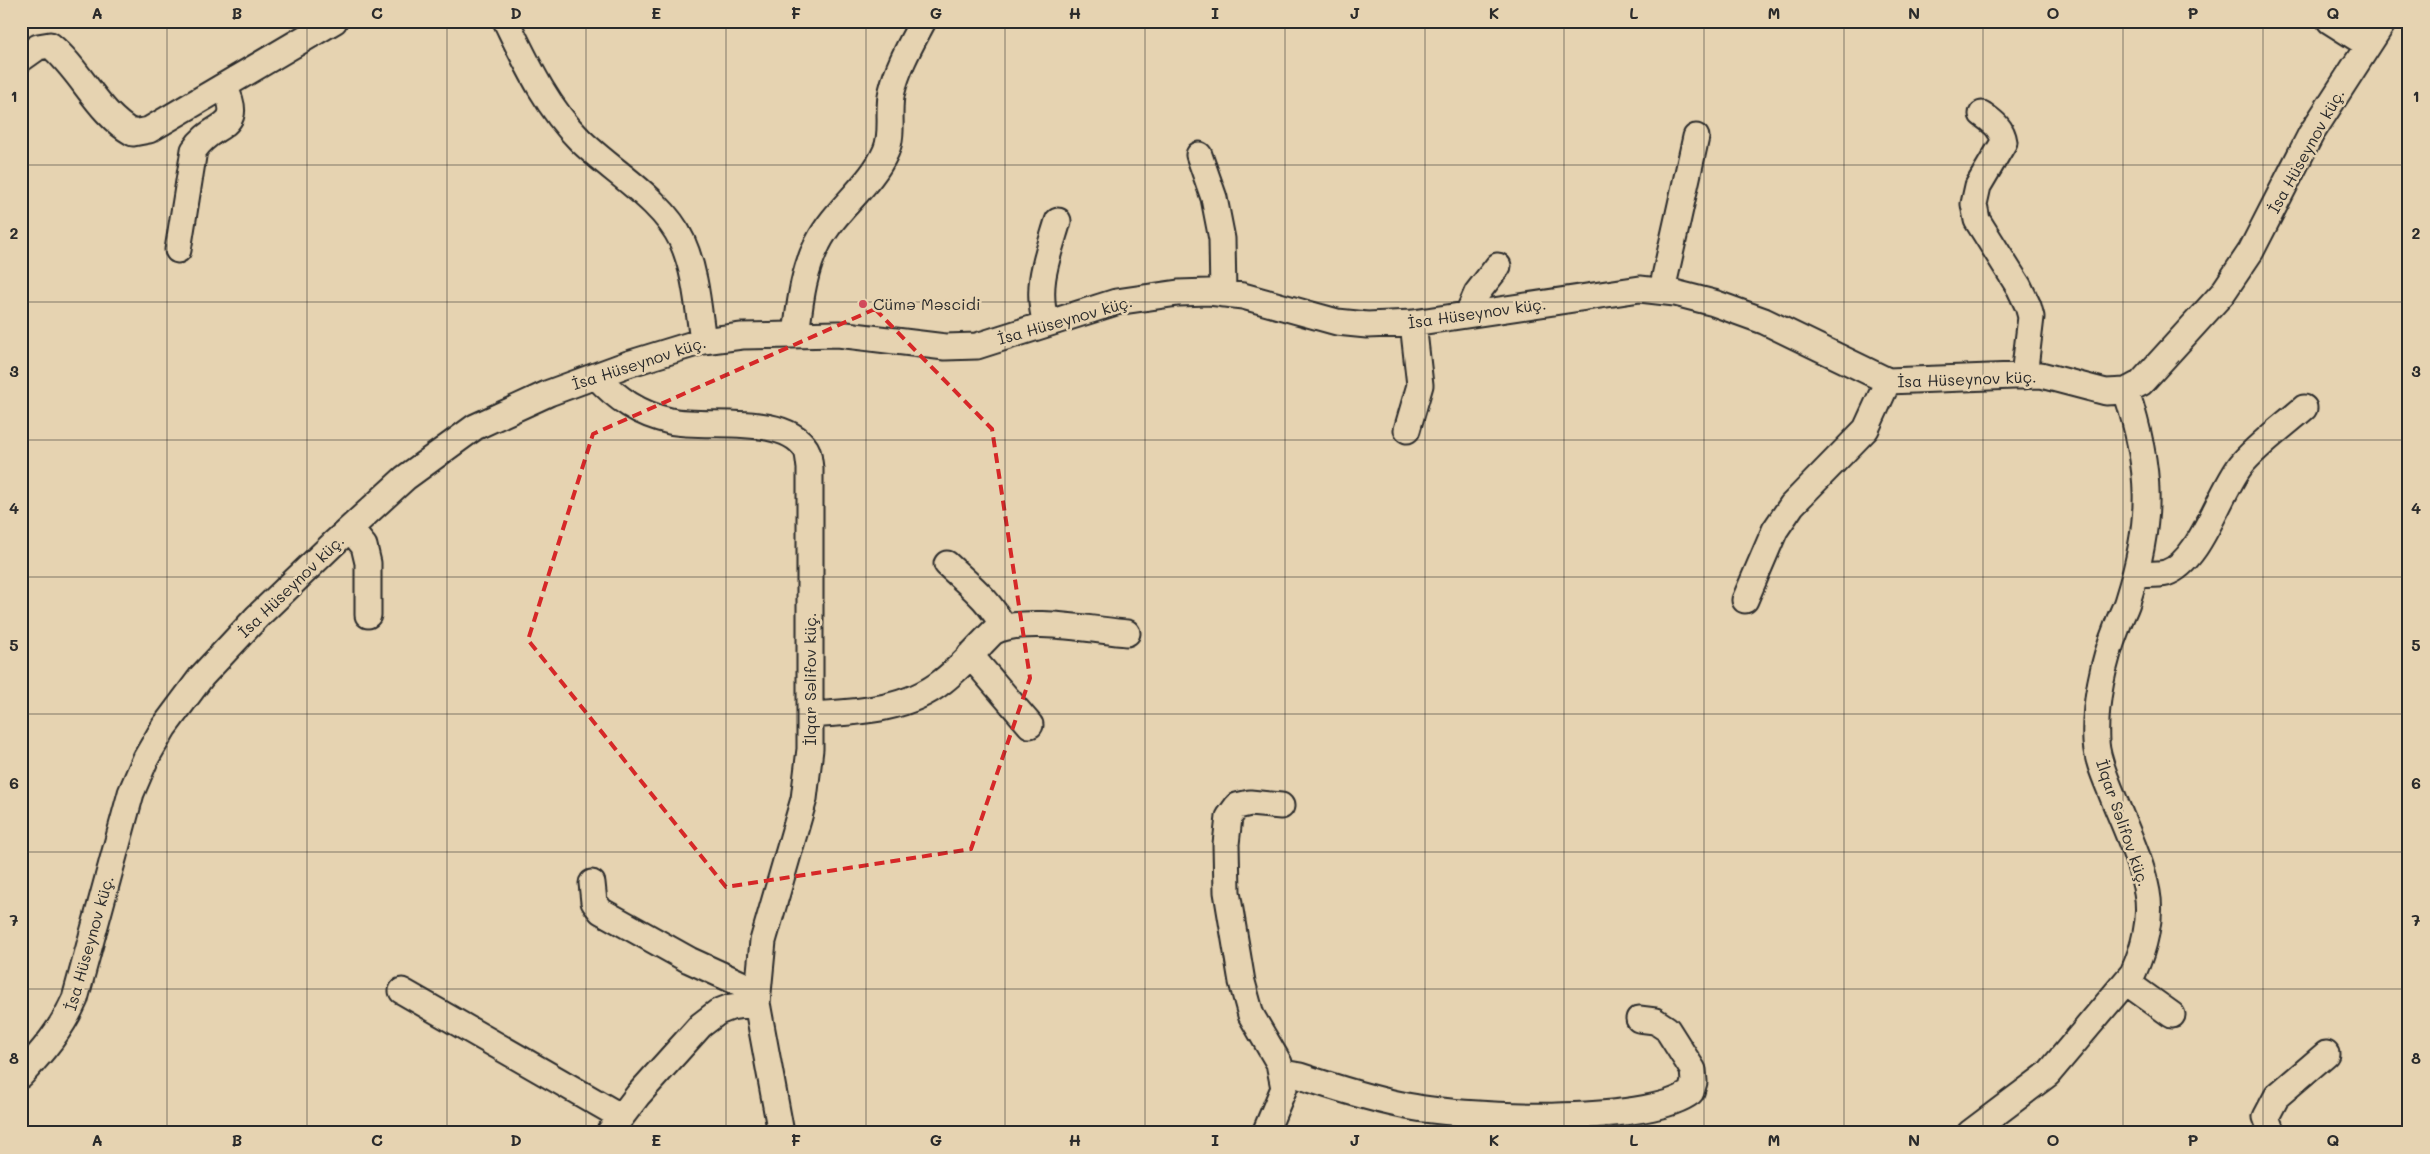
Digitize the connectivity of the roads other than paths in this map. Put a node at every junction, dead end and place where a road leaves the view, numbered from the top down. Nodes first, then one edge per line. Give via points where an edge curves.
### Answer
1 (334, 21) edge
2 (506, 21) edge
3 (923, 21) edge
4 (2330, 21) edge
5 (2384, 21) edge
6 (2368, 46) junction
7 (21, 59) edge
8 (224, 86) junction
9 (1982, 114) dead end
10 (1696, 137) dead end
11 (1199, 155) dead end
12 (1058, 221) dead end
13 (178, 250) dead end
14 (1498, 266) dead end
15 (1662, 290) junction
16 (1223, 294) junction
17 (1468, 314) junction
18 (1412, 323) junction
19 (1046, 324) junction
20 (796, 335) junction
21 (703, 340) junction
22 (596, 376) junction
23 (2024, 376) junction
24 (1888, 381) junction
25 (2126, 391) junction
26 (2304, 408) dead end
27 (1407, 430) dead end
28 (350, 529) junction
29 (947, 564) dead end
30 (2135, 575) junction
31 (1745, 600) dead end
32 (368, 615) dead end
33 (1003, 627) junction
34 (1127, 632) dead end
35 (970, 655) junction
36 (810, 715) junction
37 (1030, 724) dead end
38 (1281, 806) dead end
39 (592, 883) dead end
40 (2126, 982) junction
41 (402, 990) dead end
42 (757, 997) junction
43 (2172, 1015) dead end
44 (1639, 1020) dead end
45 (2326, 1054) dead end
46 (1283, 1073) junction
47 (21, 1075) edge
48 (615, 1124) edge
49 (781, 1133) edge
50 (1265, 1133) edge
51 (1970, 1133) edge
52 (2272, 1133) edge

1 - 8 street
2 - 21 street via 541,91 564,122 664,214 681,240 693,270
3 - 20 street via 900,65 892,92 887,150 818,242 810,260
4 - 6 street
5 - 6 street, İsa Hüseynov küç.
6 - 25 street, İsa Hüseynov küç. via 2312,134 2251,251 2222,294 2141,383
7 - 8 street via 38,47 50,45 63,56 120,126 134,134 149,130
8 - 13 street via 233,103 233,114 224,125 200,140 194,150
9 - 23 street via 1997,125 2004,142 1978,186 1974,204 1977,220 2028,306 2031,317
10 - 15 street
11 - 16 street via 1214,198 1222,239
12 - 19 street via 1041,280 1041,307
14 - 17 street via 1477,293
15 - 17 street, İsa Hüseynov küç. via 1640,290
15 - 24 street, İsa Hüseynov küç. via 1714,303 1764,322
16 - 18 street, İsa Hüseynov küç. via 1337,322 1367,325
16 - 19 street, İsa Hüseynov küç. via 1178,293 1116,302
17 - 18 street, İsa Hüseynov küç.
18 - 27 street via 1420,385
19 - 20 street, İsa Hüseynov küç. via 977,346 945,347 838,334
20 - 21 street, İsa Hüseynov küç.
21 - 22 street, İsa Hüseynov küç.
22 - 28 street, İsa Hüseynov küç. via 475,426 405,478
22 - 36 street, İlqar Səlifov küç. via 616,397 671,421 770,428 790,435 806,450 810,468
23 - 24 street, İsa Hüseynov küç.
23 - 25 street, İsa Hüseynov küç. via 2041,375 2106,392
24 - 31 street via 1866,429 1792,505 1775,530
25 - 30 street, İlqar Səlifov küç. via 2140,432 2146,471 2147,512
26 - 30 street via 2242,464 2186,560 2166,573
28 - 32 street via 364,546 368,563
28 - 47 street, İsa Hüseynov küç. via 257,617 202,676 164,727 131,793 75,999 51,1042
29 - 33 street via 982,597
30 - 40 street, İlqar Səlifov küç. via 2105,664 2097,709 2096,743 2103,772 2147,892 2148,919 2140,957 2134,973
33 - 34 street via 1031,624
33 - 35 street via 993,632
35 - 36 street via 943,682 906,701 864,712
35 - 37 street
36 - 42 street, İlqar Səlifov küç. via 804,799 763,941
38 - 46 street via 1250,803 1237,806 1229,817 1226,844 1227,892 1242,982 1251,1015
39 - 42 street via 594,902 601,910
40 - 43 street
40 - 51 street, İlqar Səlifov küç. via 2048,1074
41 - 48 street
42 - 48 street via 718,1012 701,1026
42 - 49 street, İlqar Səlifov küç.
44 - 46 street via 1655,1022 1667,1029 1692,1070 1694,1082 1691,1092 1681,1100 1620,1112 1511,1116 1446,1112 1403,1105
45 - 52 street via 2277,1096 2266,1117
46 - 50 street via 1284,1088

